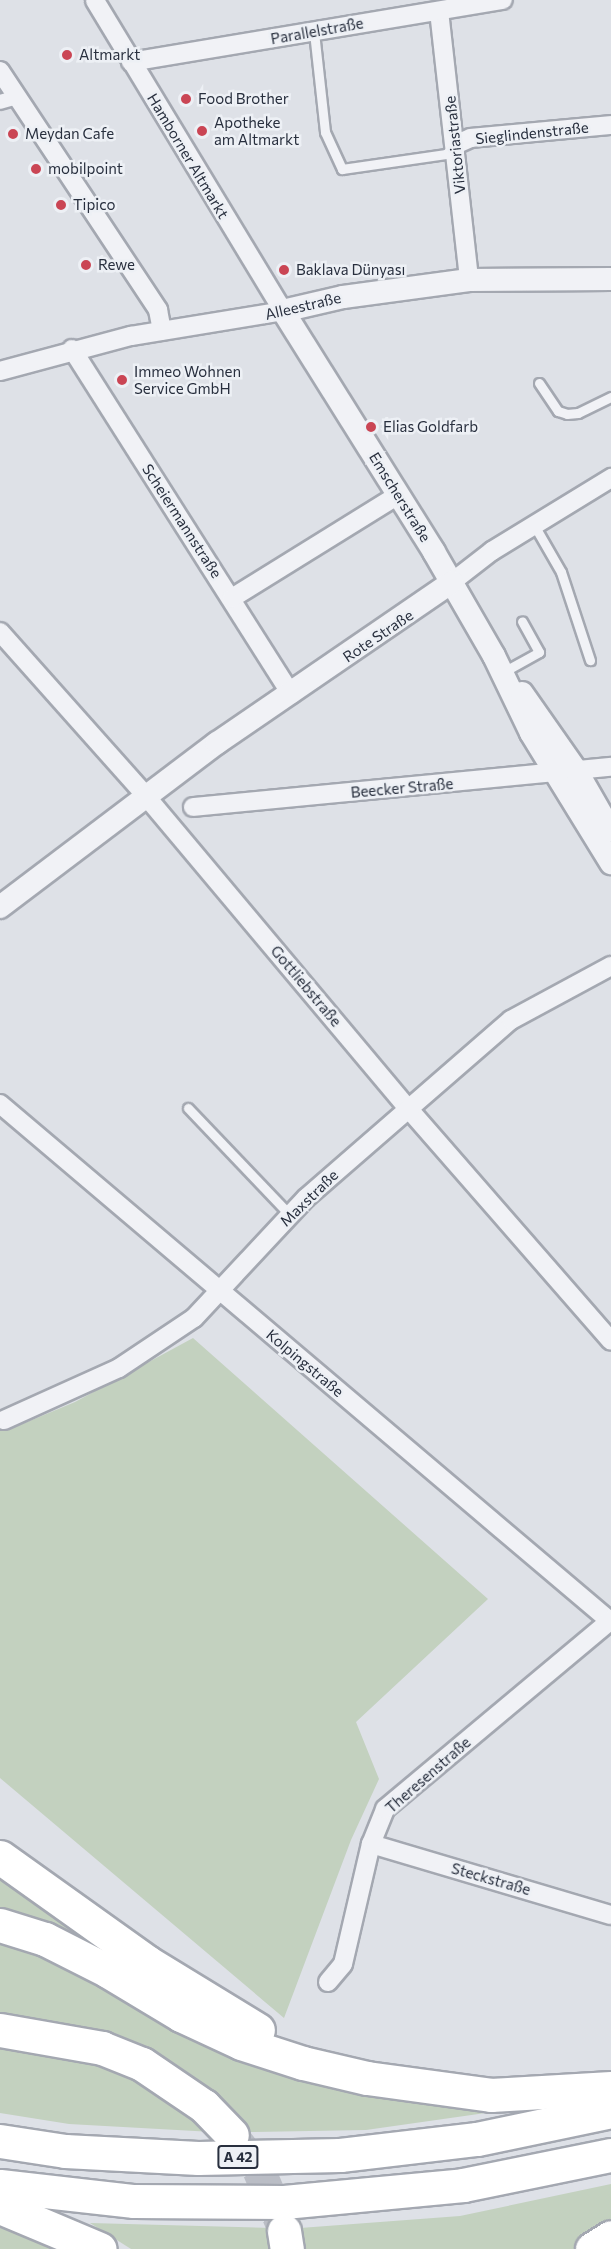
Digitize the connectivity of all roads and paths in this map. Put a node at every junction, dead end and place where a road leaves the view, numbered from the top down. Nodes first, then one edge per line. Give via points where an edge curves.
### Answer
1 (95, 0) edge
2 (503, 0) edge
3 (439, 11) junction
4 (314, 32) junction
5 (131, 62) junction
6 (0, 70) edge
7 (8, 100) edge
8 (611, 125) edge
9 (455, 145) junction
10 (611, 279) edge
11 (470, 280) junction
12 (283, 311) junction
13 (162, 331) junction
14 (72, 349) junction
15 (0, 371) edge
16 (539, 383) dead end
17 (611, 397) edge
18 (611, 478) edge
19 (398, 495) junction
20 (534, 525) junction
21 (452, 582) junction
22 (232, 598) junction
23 (522, 621) dead end
24 (0, 632) edge
25 (590, 660) dead end
26 (500, 663) junction
27 (291, 694) junction
28 (611, 767) edge
29 (565, 771) junction
30 (146, 795) junction
31 (193, 807) dead end
32 (611, 831) edge
33 (611, 863) edge
34 (9, 901) edge
35 (0, 914) edge
36 (611, 966) edge
37 (0, 1104) edge
38 (407, 1107) junction
39 (188, 1108) dead end
40 (290, 1215) junction
41 (219, 1290) junction
42 (611, 1341) edge
43 (4, 1419) dead end
44 (611, 1621) edge
45 (371, 1844) junction
46 (0, 1857) edge
47 (611, 1915) edge
48 (0, 1925) edge
49 (328, 1982) dead end
50 (0, 2030) edge
51 (367, 2078) junction
52 (611, 2088) edge
53 (611, 2111) edge
54 (232, 2134) tunnel mouth
55 (0, 2141) edge
56 (611, 2155) edge
57 (0, 2187) edge
58 (0, 2207) edge
59 (611, 2237) edge
60 (611, 2245) edge
61 (100, 2249) edge
62 (592, 2249) edge
63 (607, 2249) edge

1 - 5 street, Hamborner Altmarkt
2 - 3 street, Parallelstraße
3 - 4 street, Parallelstraße
3 - 9 street, Viktoriastraße
4 - 5 street, Parallelstraße
4 - 9 lane via 325,132 342,168 446,154
5 - 12 street, Hamborner Altmarkt
6 - 7 street
7 - 13 street via 159,310
8 - 9 street, Sieglindenstraße via 471,138
9 - 11 street, Viktoriastraße
10 - 11 street, Alleestraße
11 - 12 street, Alleestraße via 343,297
12 - 13 street, Alleestraße
12 - 19 street, Emscherstraße
13 - 14 street, Alleestraße
14 - 15 street, Alleestraße
14 - 22 street, Scheiermannstraße
16 - 17 lane via 558,411 567,414 578,413
18 - 20 street, Rote Straße
19 - 21 street, Emscherstraße
19 - 22 street
20 - 21 street, Rote Straße
20 - 25 lane via 561,572
21 - 26 street, Emscherstraße
21 - 27 street, Rote Straße
22 - 27 street, Scheiermannstraße
23 - 26 lane via 539,652
24 - 30 street, Gottliebstraße
26 - 29 street, Emscherstraße via 531,733
27 - 30 street, Rote Straße
28 - 29 street, Beecker Straße
29 - 31 street, Beecker Straße
29 - 32 street, Emscherstraße
29 - 33 street, Emscherstraße
30 - 34 street
30 - 38 street, Gottliebstraße
34 - 35 street
36 - 38 street, Maxstraße via 511,1020
37 - 41 street, Kolpingstraße
38 - 40 street, Maxstraße
38 - 42 street, Gottliebstraße
39 - 40 lane
40 - 41 street, Maxstraße
41 - 43 street, Maxstraße via 194,1318 119,1368
41 - 44 street, Kolpingstraße
44 - 45 street, Theresenstraße via 385,1809
45 - 47 street, Steckstraße
45 - 49 street, Theresenstraße via 343,1964
46 - 51 highway via 206,2000 279,2041
48 - 51 highway via 45,1939 181,2015 241,2043
50 - 54 highway via 102,2048 142,2064 204,2106
51 - 52 highway via 492,2095
53 - 55 highway, A 42 via 477,2139 340,2155 198,2158 65,2151
56 - 57 highway via 516,2177 342,2199 134,2201
58 - 61 highway
59 - 62 highway
60 - 63 highway

